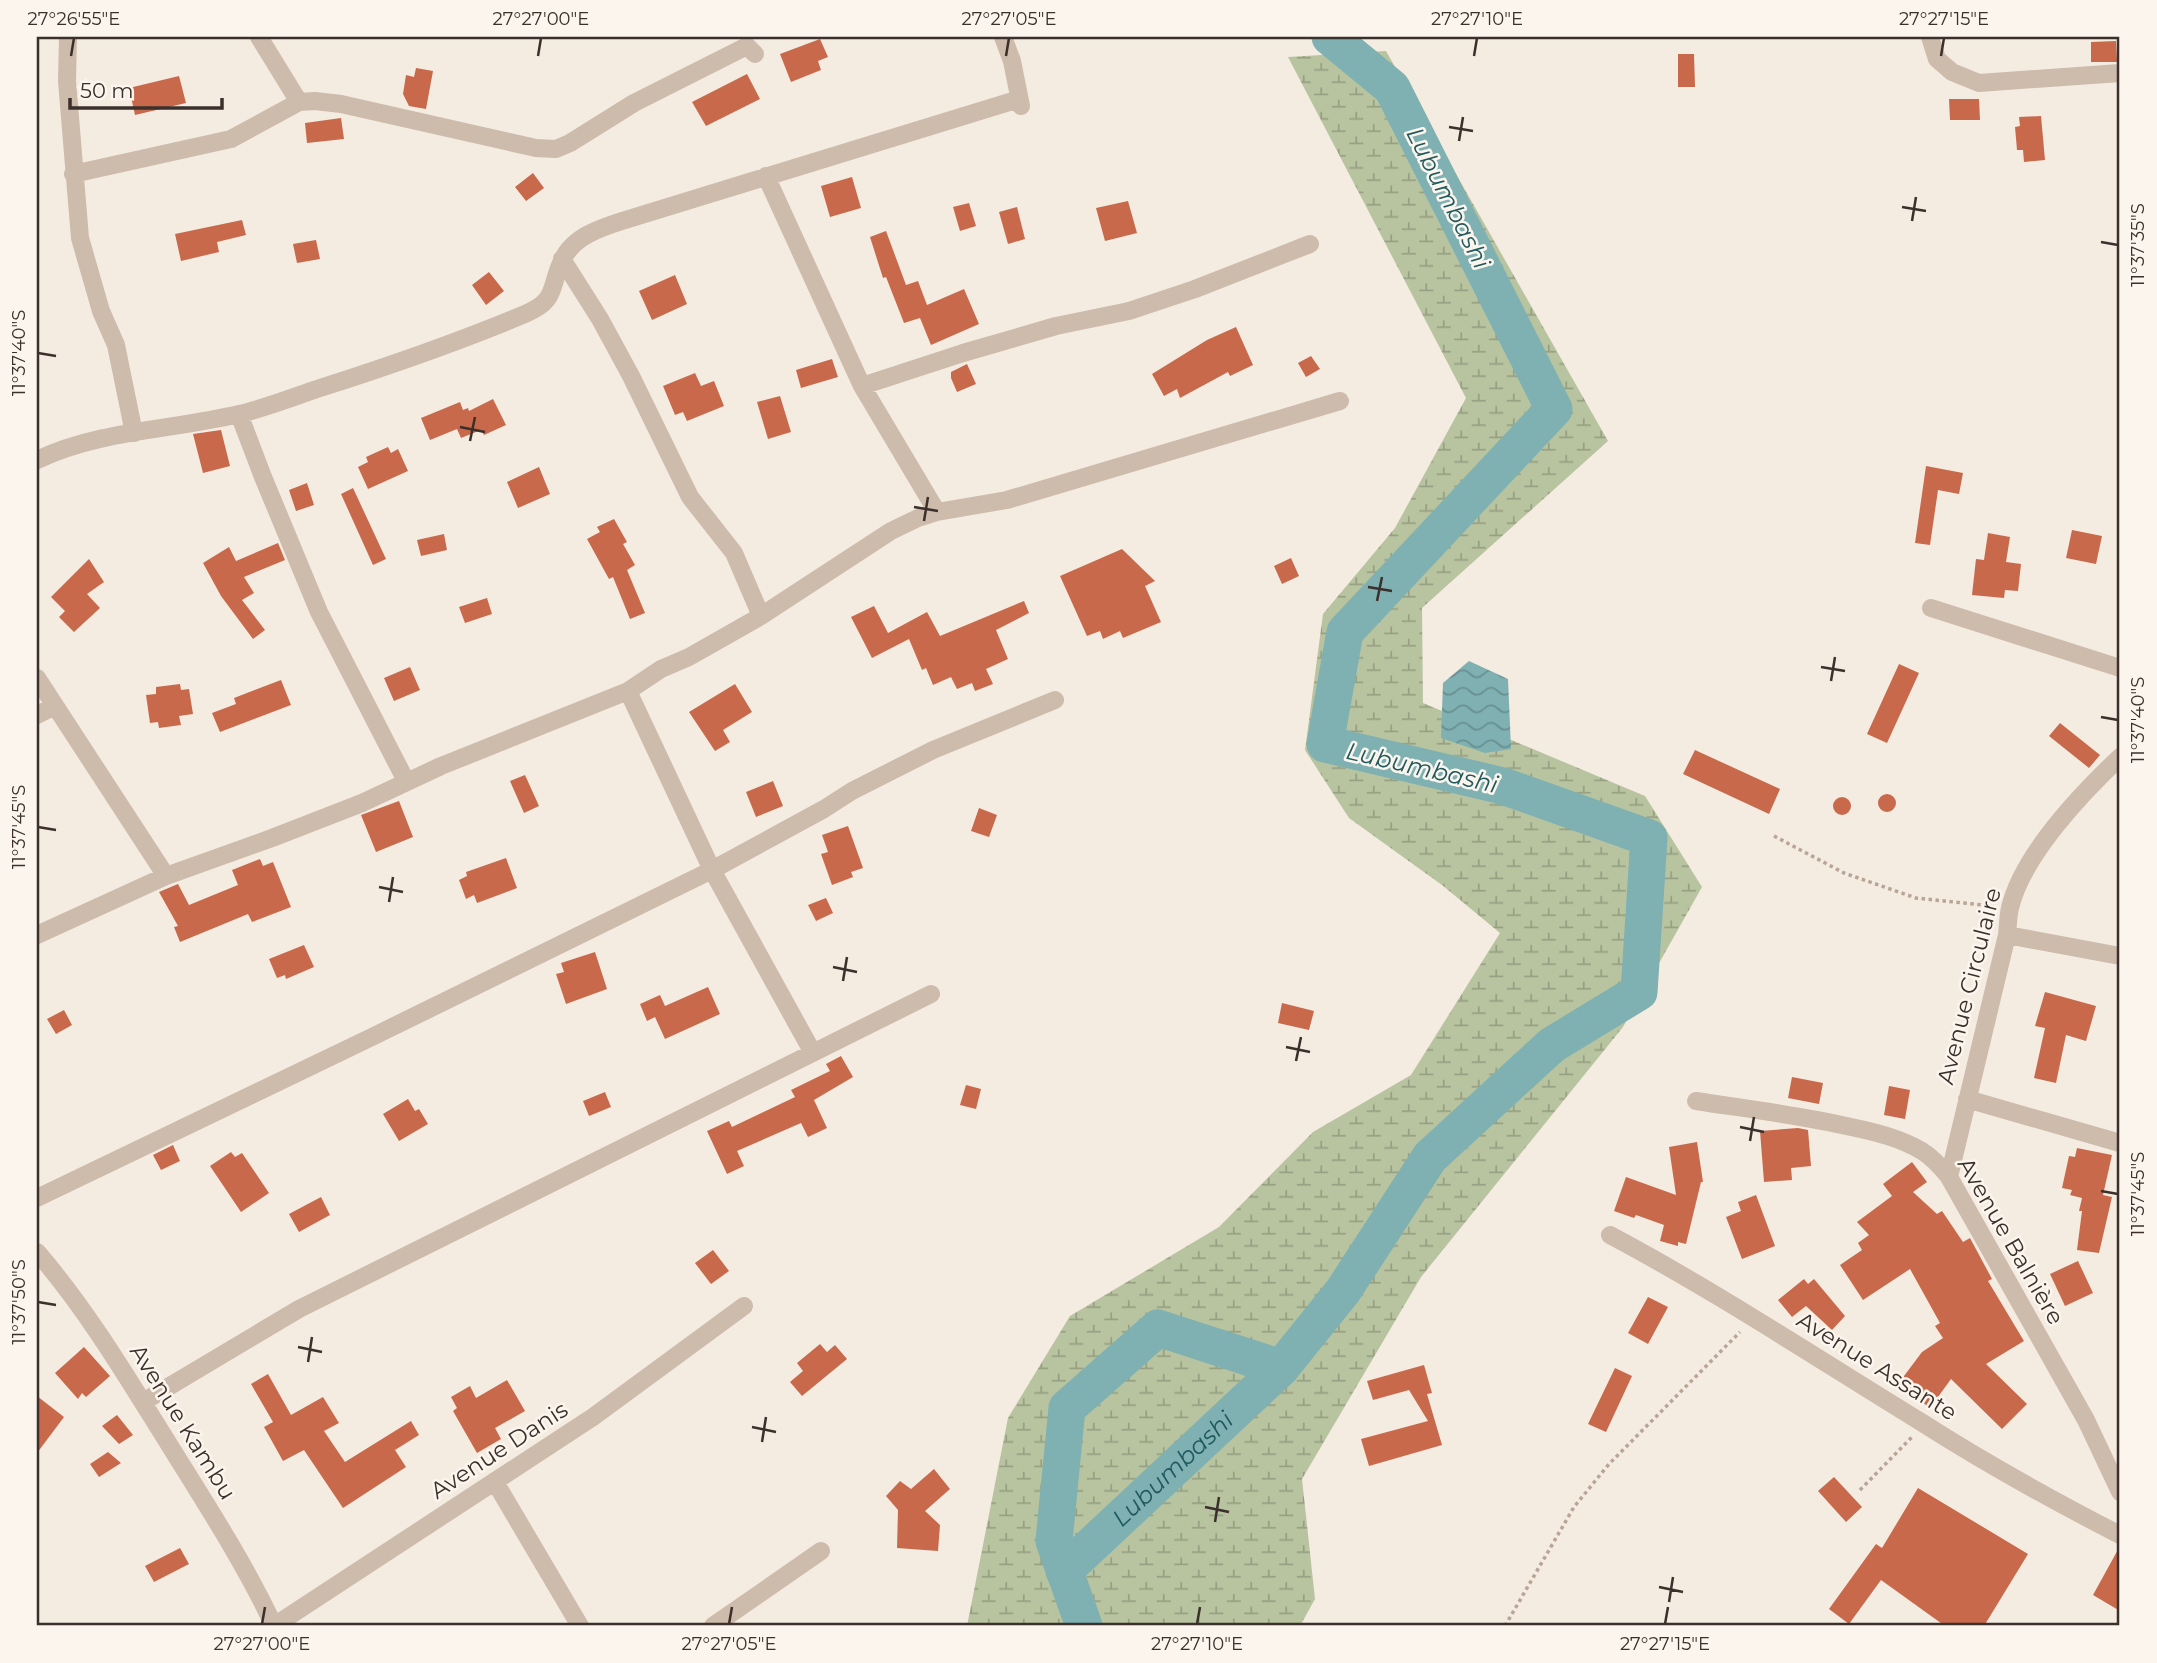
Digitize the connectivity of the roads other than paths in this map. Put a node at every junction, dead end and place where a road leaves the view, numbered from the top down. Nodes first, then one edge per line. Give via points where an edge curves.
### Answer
1 (68, 37) edge
2 (259, 37) edge
3 (1003, 37) edge
4 (1930, 37) edge
5 (755, 54) dead end
6 (2120, 74) edge
7 (299, 103) junction
8 (74, 174) junction
9 (766, 176) junction
10 (1310, 244) dead end
11 (562, 259) junction
12 (862, 386) junction
13 (1340, 401) dead end
14 (239, 414) junction
15 (134, 433) junction
16 (37, 460) edge
17 (937, 512) junction
18 (1931, 608) dead end
19 (761, 616) junction
20 (2120, 668) edge
21 (37, 678) edge
22 (628, 691) junction
23 (1055, 700) dead end
24 (55, 706) junction
25 (37, 715) edge
26 (2120, 757) edge
27 (406, 781) junction
28 (712, 870) junction
29 (166, 876) junction
30 (37, 935) edge
31 (2007, 935) junction
32 (2120, 957) edge
33 (931, 994) dead end
34 (813, 1053) junction
35 (1967, 1099) junction
36 (1696, 1101) dead end
37 (2120, 1143) edge
38 (1949, 1177) junction
39 (37, 1198) edge
40 (1610, 1235) dead end
41 (37, 1252) edge
42 (744, 1306) dead end
43 (143, 1402) junction
44 (495, 1482) junction
45 (2120, 1492) edge
46 (2120, 1535) edge
47 (821, 1552) dead end
48 (274, 1626) edge
49 (580, 1626) edge
50 (713, 1626) edge

1 - 8 street
2 - 7 street
3 - 9 street via 1020,102
4 - 6 street via 1937,59 1952,72 1979,83
5 - 7 street via 747,46 720,58 556,149 341,104
7 - 8 street via 232,139
8 - 15 street via 80,238 116,345
9 - 11 street via 604,227 583,238
9 - 12 street
10 - 12 street via 1142,307 1056,326
11 - 14 street via 549,299 527,313 364,374
11 - 19 street via 631,376 690,498 734,553
12 - 17 street
13 - 17 street via 1007,500
14 - 15 street
14 - 27 street via 319,612
15 - 16 street via 79,444
17 - 19 street via 891,531
18 - 20 street
19 - 22 street
21 - 24 street
22 - 27 street
22 - 28 street
23 - 28 street via 933,750
24 - 25 street
24 - 29 street
26 - 31 street, Avenue Circulaire via 2069,809 2020,880
27 - 29 street via 362,803
28 - 34 street
28 - 39 street
29 - 30 street
31 - 32 street
31 - 35 street, Avenue Circulaire
33 - 34 street
34 - 43 street via 299,1309
35 - 37 street
35 - 38 street, Avenue Circulaire
36 - 38 street, Avenue Balnière via 1827,1121 1894,1138 1922,1151
38 - 45 street, Avenue Balnière via 2086,1420
40 - 46 street, Avenue Assante via 1924,1424
41 - 43 street, Avenue Kambu via 69,1290
42 - 44 street, Avenue Danis
43 - 48 street, Avenue Kambu
44 - 48 street, Avenue Danis
44 - 49 street
47 - 50 street

